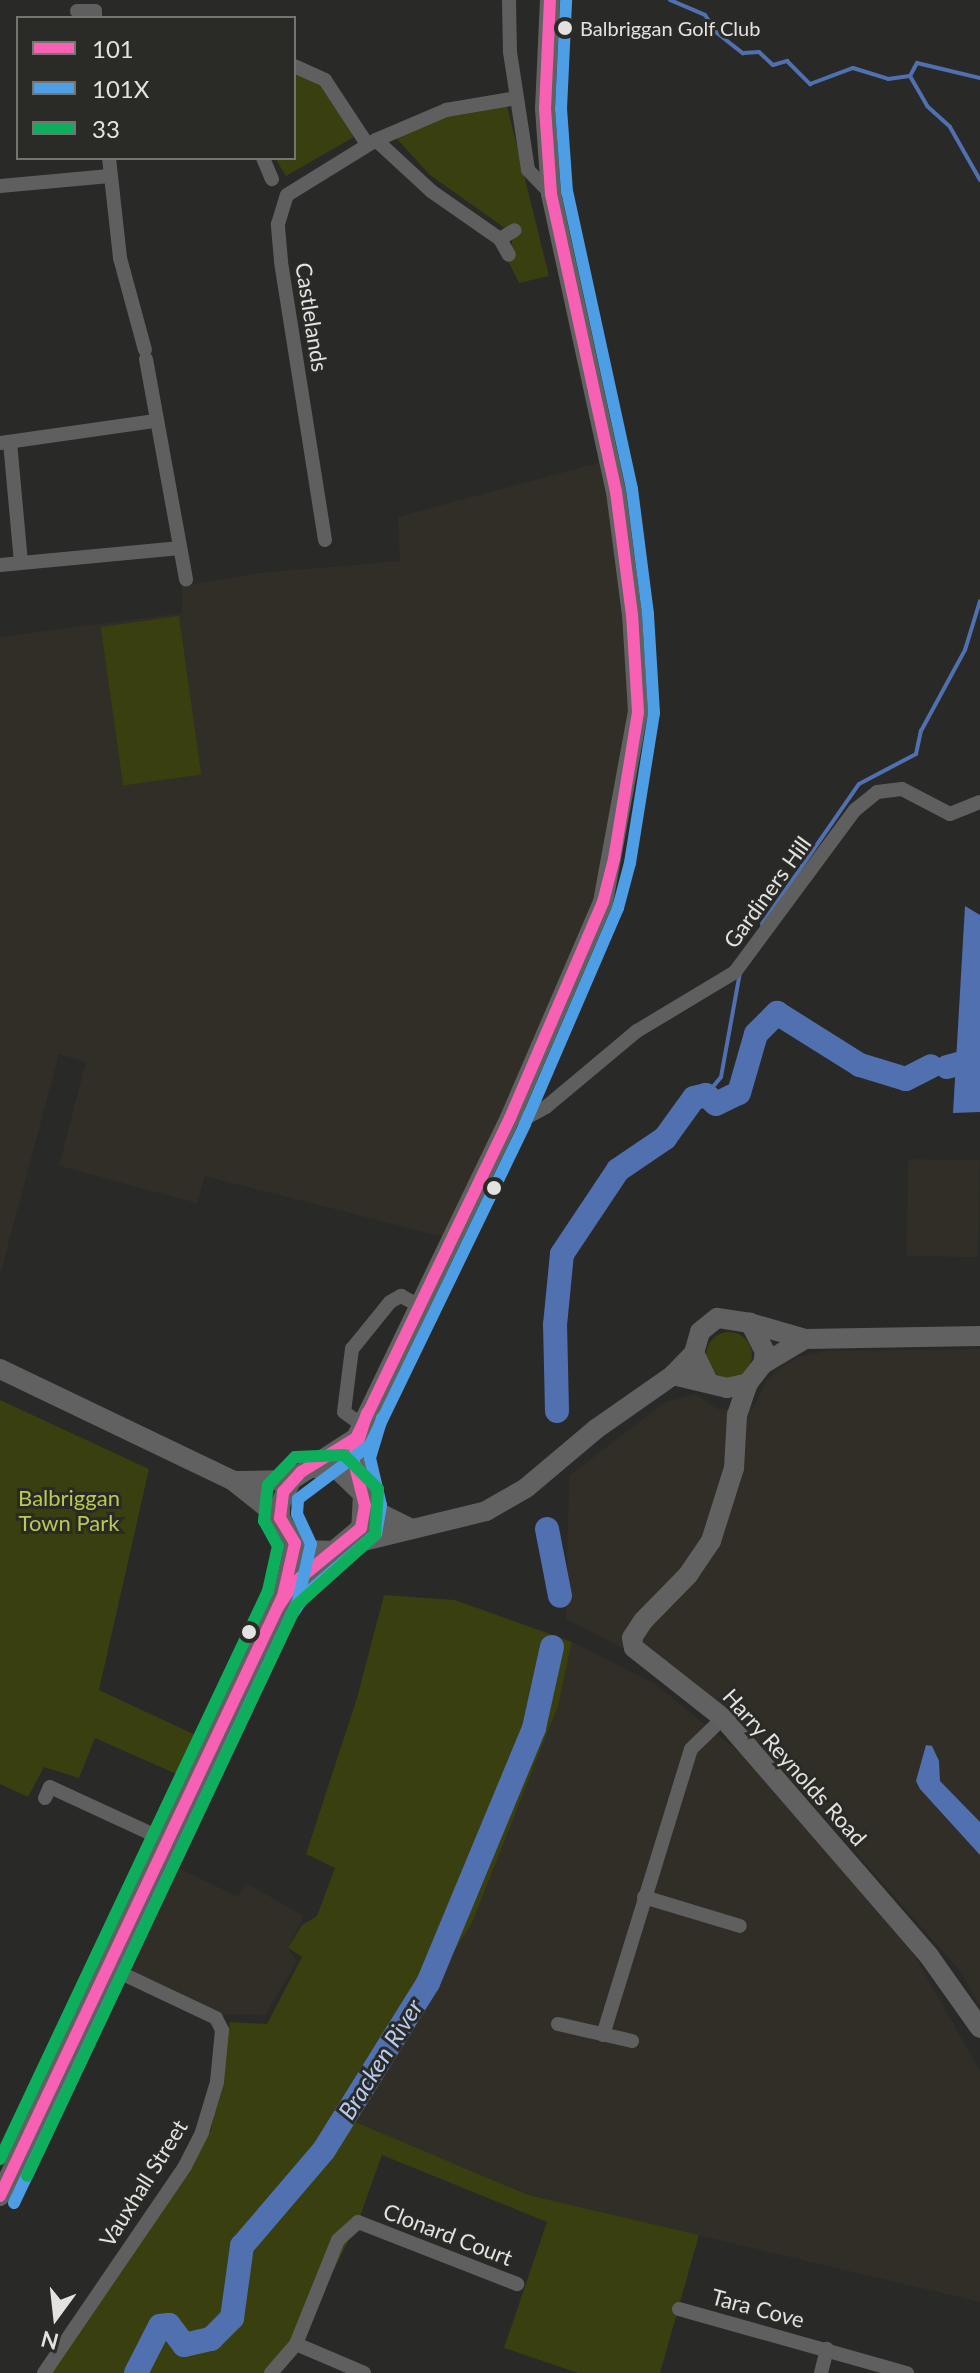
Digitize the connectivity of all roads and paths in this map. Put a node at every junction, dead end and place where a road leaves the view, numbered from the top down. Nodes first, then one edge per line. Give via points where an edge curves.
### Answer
1 (509, 0) edge
2 (550, 0) edge
3 (77, 11) dead end
4 (95, 16) edge
5 (296, 67) edge
6 (516, 98) junction
7 (372, 142) junction
8 (109, 160) edge
9 (265, 160) edge
10 (110, 176) junction
11 (272, 179) dead end
12 (0, 186) edge
13 (551, 194) junction
14 (515, 230) dead end
15 (500, 239) junction
16 (509, 255) dead end
17 (155, 421) junction
18 (5, 442) edge
19 (325, 540) dead end
20 (180, 548) junction
21 (21, 563) junction
22 (0, 565) edge
23 (186, 579) dead end
24 (980, 802) edge
25 (510, 1118) junction
26 (418, 1305) junction
27 (750, 1323) junction
28 (980, 1336) edge
29 (805, 1339) junction
30 (694, 1353) junction
31 (763, 1364) junction
32 (0, 1369) edge
33 (673, 1375) junction
34 (712, 1383) junction
35 (748, 1383) junction
36 (737, 1415) junction
37 (359, 1431) junction
38 (312, 1468) junction
39 (232, 1480) junction
40 (291, 1480) junction
41 (357, 1484) junction
42 (365, 1506) junction
43 (280, 1518) junction
44 (412, 1529) junction
45 (295, 1543) junction
46 (340, 1548) junction
47 (283, 1596) junction
48 (723, 1718) junction
49 (45, 1798) dead end
50 (169, 1842) junction
51 (644, 1897) junction
52 (740, 1926) dead end
53 (110, 1968) junction
54 (558, 2024) dead end
55 (980, 2028) edge
56 (603, 2035) junction
57 (632, 2041) dead end
58 (6, 2166) edge
59 (0, 2196) edge
60 (517, 2284) dead end
61 (679, 2309) dead end
62 (296, 2344) junction
63 (827, 2349) junction
64 (44, 2373) edge
65 (271, 2373) edge
66 (364, 2373) edge
67 (821, 2373) edge
68 (907, 2373) edge

1 - 6 street
2 - 13 main road via 545,109
3 - 4 street via 95,11
5 - 7 street via 325,80
6 - 7 street, Castlelands via 446,110
6 - 13 street via 528,170
7 - 15 street
7 - 19 street, Castlelands via 287,195 278,224
8 - 10 street
9 - 11 street
10 - 12 street
10 - 17 street via 120,258 146,355
13 - 25 main road via 616,492 638,712 603,902
14 - 15 street
15 - 16 street
17 - 18 street
17 - 20 street
18 - 21 street
20 - 21 street
20 - 23 street
21 - 22 street
24 - 25 street, Gardiners Hill via 950,814 902,789 877,792 855,810 739,968 637,1031 546,1107 526,1118
25 - 26 main road
26 - 37 main road
26 - 37 street via 401,1296 390,1302 352,1349 344,1412
27 - 29 main road
27 - 30 main road via 717,1318 700,1332
27 - 31 main road via 763,1340
28 - 29 main road
29 - 31 main road
30 - 33 main road
30 - 34 main road
31 - 35 main road
32 - 39 main road
33 - 34 main road
33 - 44 main road via 596,1429 526,1488 486,1511
34 - 35 main road
34 - 36 main road
35 - 36 main road, Harry Reynolds Road
36 - 48 main road, Harry Reynolds Road via 734,1468 711,1541 632,1638 642,1656
37 - 38 main road
37 - 41 main road
38 - 40 main road
38 - 41 main road via 337,1469
39 - 40 main road
39 - 43 main road
40 - 43 main road
41 - 42 main road
42 - 44 main road
42 - 46 main road via 361,1528
43 - 45 main road
44 - 46 main road
45 - 46 main road via 320,1553
45 - 47 main road
46 - 47 main road
47 - 50 main road
48 - 51 street via 691,1749
48 - 55 main road, Harry Reynolds Road via 929,1956
49 - 50 street via 50,1787
50 - 53 main road
51 - 52 street
51 - 56 street
53 - 58 main road
53 - 64 street, Vauxhall Street via 216,2018 222,2030 217,2082 185,2166
54 - 56 street
56 - 57 street
58 - 59 main road
60 - 62 street, Clonard Court via 358,2222 338,2240
61 - 63 street, Tara Cove
62 - 65 street, Clonard Court
62 - 66 street
63 - 67 street, Tara Cove
63 - 68 street, Tara Cove

